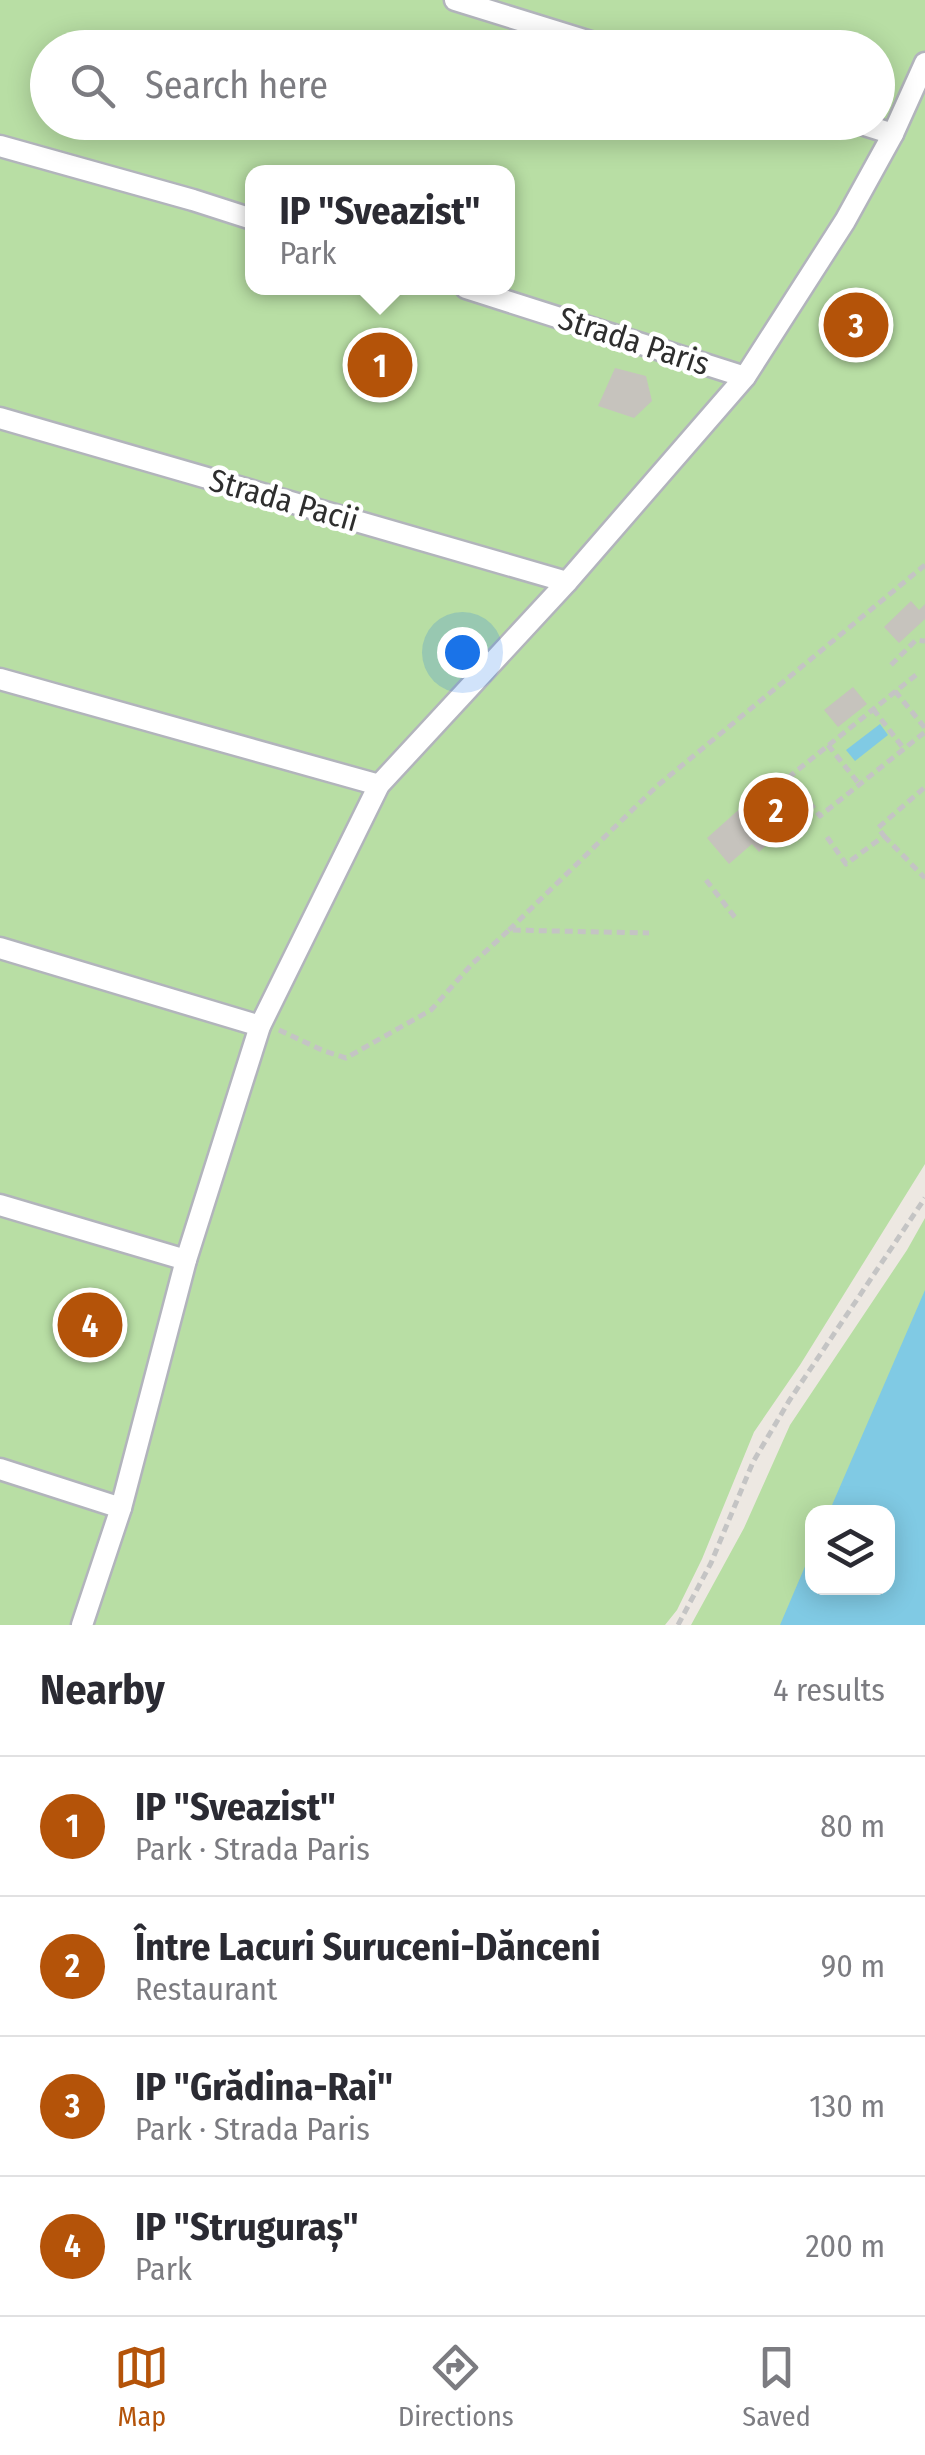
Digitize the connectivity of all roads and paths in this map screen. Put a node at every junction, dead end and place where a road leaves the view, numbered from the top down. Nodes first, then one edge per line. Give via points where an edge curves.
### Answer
1 (454, 0) edge
2 (552, 30) edge
3 (925, 64) edge
4 (895, 130) edge
5 (890, 140) edge
6 (0, 146) edge
7 (245, 217) edge
8 (488, 295) edge
9 (745, 377) junction
10 (0, 418) edge
11 (925, 565) edge
12 (567, 582) junction
13 (925, 641) edge
14 (891, 666) dead end
15 (916, 675) dead end
16 (0, 679) edge
17 (895, 691) junction
18 (872, 710) junction
19 (925, 730) edge
20 (828, 746) junction
21 (904, 749) junction
22 (860, 784) junction
23 (380, 785) junction
24 (925, 787) edge
25 (884, 836) junction
26 (827, 837) dead end
27 (925, 878) edge
28 (706, 880) dead end
29 (737, 920) dead end
30 (509, 930) junction
31 (649, 934) dead end
32 (0, 948) edge
33 (260, 1026) junction
34 (925, 1198) edge
35 (0, 1205) edge
36 (186, 1260) junction
37 (0, 1468) edge
38 (121, 1508) junction
39 (82, 1625) edge
40 (678, 1625) edge

1 - 2 street
3 - 4 street
5 - 9 street
6 - 7 street
8 - 9 street, Strada Paris
9 - 12 street
10 - 12 street, Strada Pacii
11 - 30 path via 657,786
12 - 23 street
13 - 14 path via 916,640
15 - 17 path
16 - 23 street
17 - 18 path
17 - 19 path
18 - 20 path
18 - 21 path
19 - 21 path
20 - 22 path
20 - 22 path via 789,777 820,816
21 - 22 path
23 - 33 street
24 - 25 path via 878,828
25 - 26 path via 846,864
25 - 27 path
28 - 29 path
30 - 31 path
30 - 33 path via 431,1010 346,1058
32 - 33 street
33 - 36 street
34 - 40 path via 780,1416
35 - 36 street
36 - 38 street
37 - 38 street
38 - 39 street

